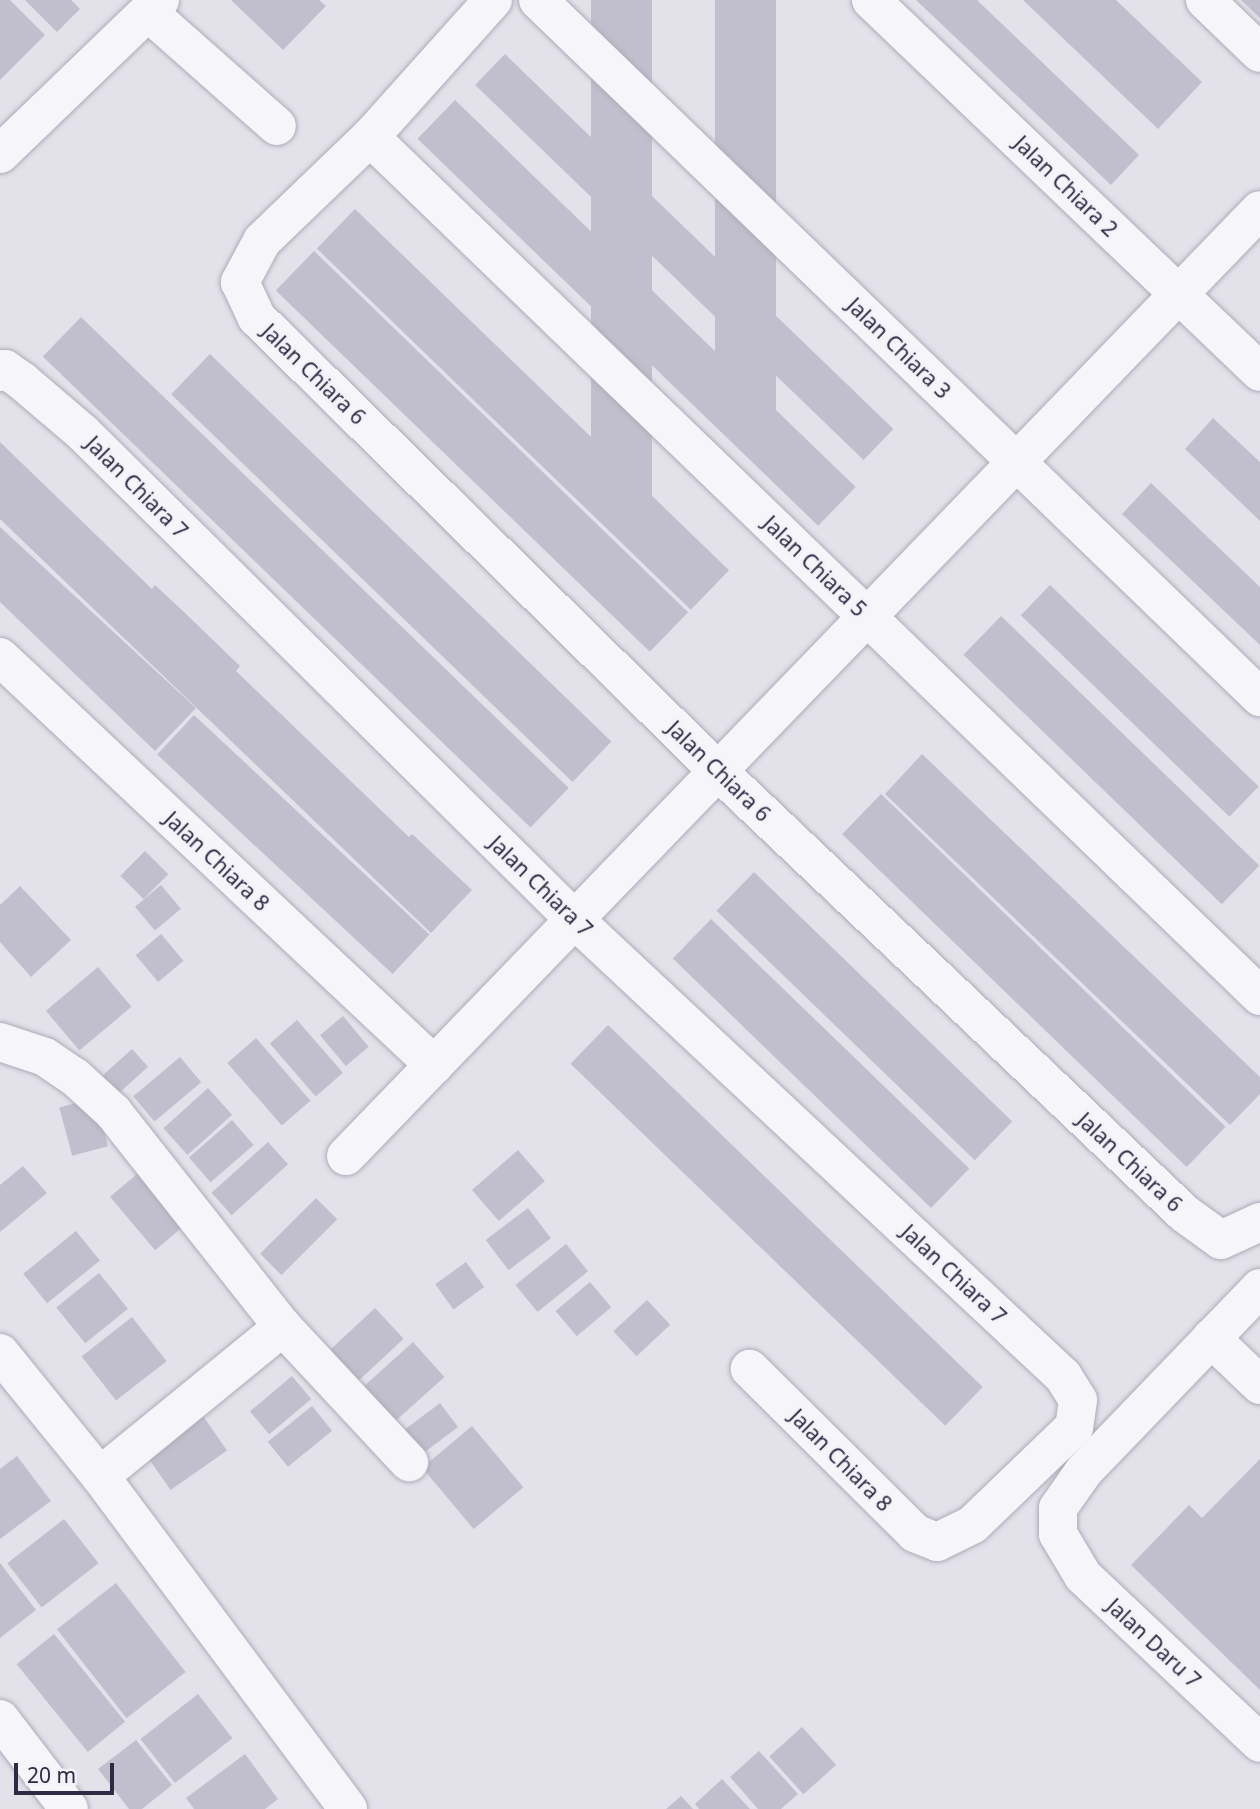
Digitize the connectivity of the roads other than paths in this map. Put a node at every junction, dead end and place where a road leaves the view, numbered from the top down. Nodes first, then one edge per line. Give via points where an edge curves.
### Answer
1 (493, 0) edge
2 (538, 0) edge
3 (871, 0) edge
4 (1205, 0) edge
5 (154, 6) edge
6 (1260, 53) edge
7 (277, 127) dead end
8 (370, 137) junction
9 (3, 146) edge
10 (1260, 210) edge
11 (1179, 294) junction
12 (2, 371) edge
13 (1260, 372) edge
14 (1017, 462) junction
15 (867, 617) junction
16 (0, 657) edge
17 (1260, 697) edge
18 (718, 771) junction
19 (575, 920) junction
20 (1260, 996) edge
21 (0, 1042) edge
22 (435, 1065) junction
23 (346, 1156) dead end
24 (1260, 1222) edge
25 (1260, 1288) edge
26 (283, 1327) junction
27 (1211, 1338) junction
28 (0, 1353) edge
29 (750, 1369) dead end
30 (1260, 1385) edge
31 (409, 1462) dead end
32 (100, 1476) junction
33 (937, 1542) joint
34 (0, 1719) edge
35 (1260, 1743) edge
36 (69, 1809) edge
37 (348, 1809) edge

1 - 8 street
2 - 14 street, Jalan Chiara 3
3 - 11 street, Jalan Chiara 2
4 - 6 street
5 - 7 street
5 - 9 street
8 - 15 street, Jalan Chiara 5
8 - 18 street, Jalan Chiara 6 via 262,241 240,282 257,318
10 - 11 street
11 - 13 street, Jalan Chiara 2
11 - 14 street
12 - 19 street, Jalan Chiara 7 via 83,433
14 - 15 street
14 - 17 street, Jalan Chiara 3
15 - 18 street
15 - 20 street, Jalan Chiara 5
16 - 22 street, Jalan Chiara 8
18 - 19 street
18 - 24 street, Jalan Chiara 6 via 1185,1214 1221,1240
19 - 22 street
19 - 33 street, Jalan Chiara 7 via 1063,1376 1078,1400 1074,1427 972,1525
21 - 26 street via 44,1057 75,1077 113,1112
22 - 23 street
25 - 27 street
26 - 31 street
26 - 32 street
27 - 30 street
27 - 35 street, Jalan Daru 7 via 1084,1471 1058,1508 1058,1534 1083,1576
28 - 32 street
29 - 33 street, Jalan Chiara 8 via 915,1533
32 - 37 street
34 - 36 street

